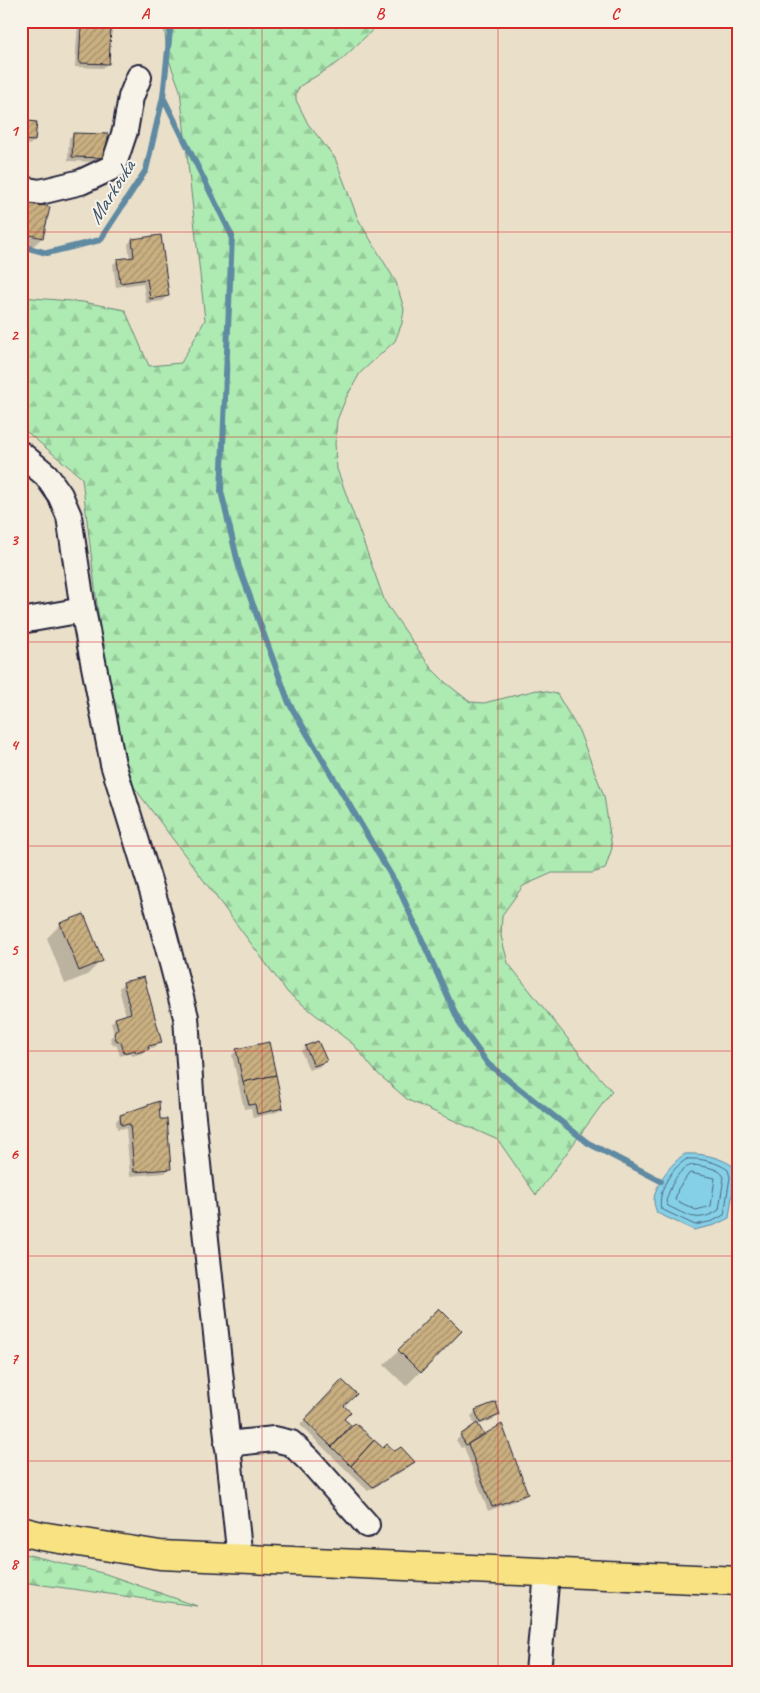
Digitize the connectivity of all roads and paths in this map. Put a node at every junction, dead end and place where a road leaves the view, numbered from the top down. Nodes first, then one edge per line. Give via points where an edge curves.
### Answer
1 (140, 77) dead end
2 (21, 188) edge
3 (21, 454) edge
4 (84, 610) junction
5 (21, 621) edge
6 (227, 1444) junction
7 (367, 1525) dead end
8 (21, 1531) edge
9 (240, 1560) junction
10 (547, 1573) junction
11 (739, 1581) edge
12 (538, 1672) edge

1 - 2 street via 131,98 125,132 113,167 81,182 40,192
3 - 4 street via 46,475 69,516
4 - 5 street
4 - 6 street via 113,764 158,910 186,1017 192,1108
6 - 7 street via 274,1440 291,1443
6 - 9 street
8 - 9 main road via 160,1555
9 - 10 main road
10 - 11 main road
10 - 12 street

